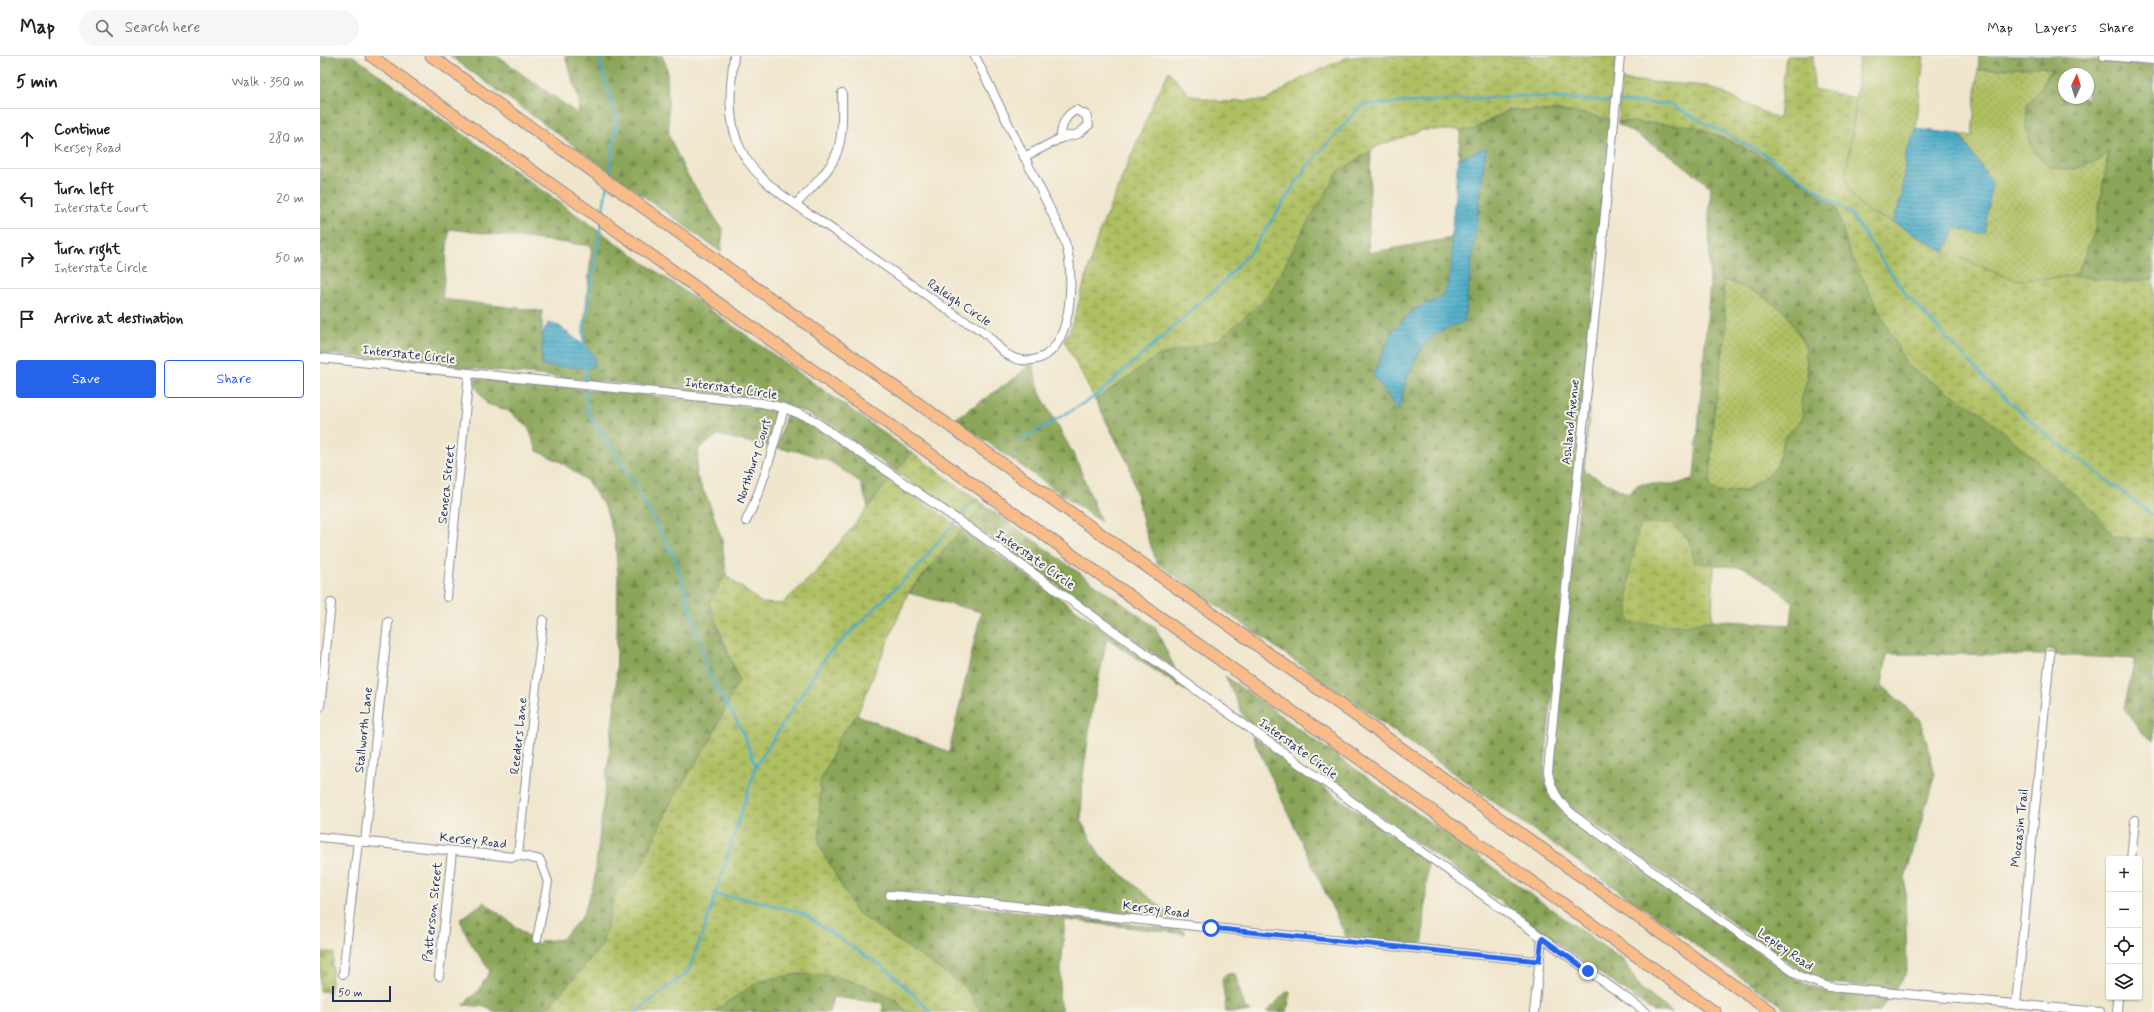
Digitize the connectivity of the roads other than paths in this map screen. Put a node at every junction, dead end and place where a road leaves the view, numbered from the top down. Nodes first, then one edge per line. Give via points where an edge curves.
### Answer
1 (371, 56) edge
2 (431, 56) edge
3 (734, 56) edge
4 (975, 56) edge
5 (1620, 56) edge
6 (2104, 56) edge
7 (2154, 60) edge
8 (842, 93) dead end
9 (1061, 138) dead end
10 (1024, 157) junction
11 (796, 204) junction
12 (320, 358) edge
13 (469, 372) junction
14 (784, 408) junction
15 (746, 521) dead end
16 (447, 597) dead end
17 (331, 603) dead end
18 (543, 620) dead end
19 (388, 622) dead end
20 (323, 641) edge
21 (2050, 654) dead end
22 (320, 708) edge
23 (1553, 791) joint
24 (2135, 820) dead end
25 (320, 837) edge
26 (362, 841) junction
27 (452, 851) junction
28 (518, 855) junction
29 (2131, 856) edge
30 (890, 895) dead end
31 (1542, 938) junction
32 (537, 939) dead end
33 (1539, 961) junction
34 (343, 974) dead end
35 (439, 976) dead end
36 (2118, 1000) edge
37 (2016, 1004) junction
38 (1534, 1012) edge
39 (1646, 1012) edge
40 (1715, 1012) edge
41 (1771, 1012) edge
42 (2100, 1012) edge
43 (2117, 1012) edge

1 - 40 highway
2 - 41 highway
3 - 11 street, Raleigh Circle via 730,86 731,113 741,151 761,177
4 - 10 street, Raleigh Circle
5 - 23 street, Ashland Avenue via 1548,772
6 - 7 street
8 - 11 street via 840,135 835,157
9 - 10 street
10 - 11 street, Raleigh Circle via 1063,237 1069,259 1070,281 1067,321 1060,340 1046,354 1031,360 1007,355 985,332 961,319
12 - 13 street, Interstate Circle
13 - 14 street, Interstate Circle via 715,397
13 - 16 street, Seneca Street
14 - 15 street, Northbury Court via 758,498
14 - 31 street, Interstate Circle via 822,425
17 - 20 street
18 - 28 street, Reeders Lane
19 - 26 street, Stallworth Lane
20 - 22 street
21 - 37 street, Moccasin Trail
23 - 37 street, Lepley Road via 1560,803 1572,814 1807,980 1829,987
24 - 29 street
25 - 26 street, Kersey Road
26 - 27 street, Kersey Road
26 - 34 street, Stallworth Lane
27 - 28 street, Kersey Road via 513,857
27 - 35 street, Patterson Street
28 - 32 street, Kersey Road via 540,860 548,882
30 - 33 street, Kersey Road via 970,901
31 - 33 street
31 - 39 street, Interstate Circle
33 - 38 street
36 - 43 street
37 - 42 street, Lepley Road

